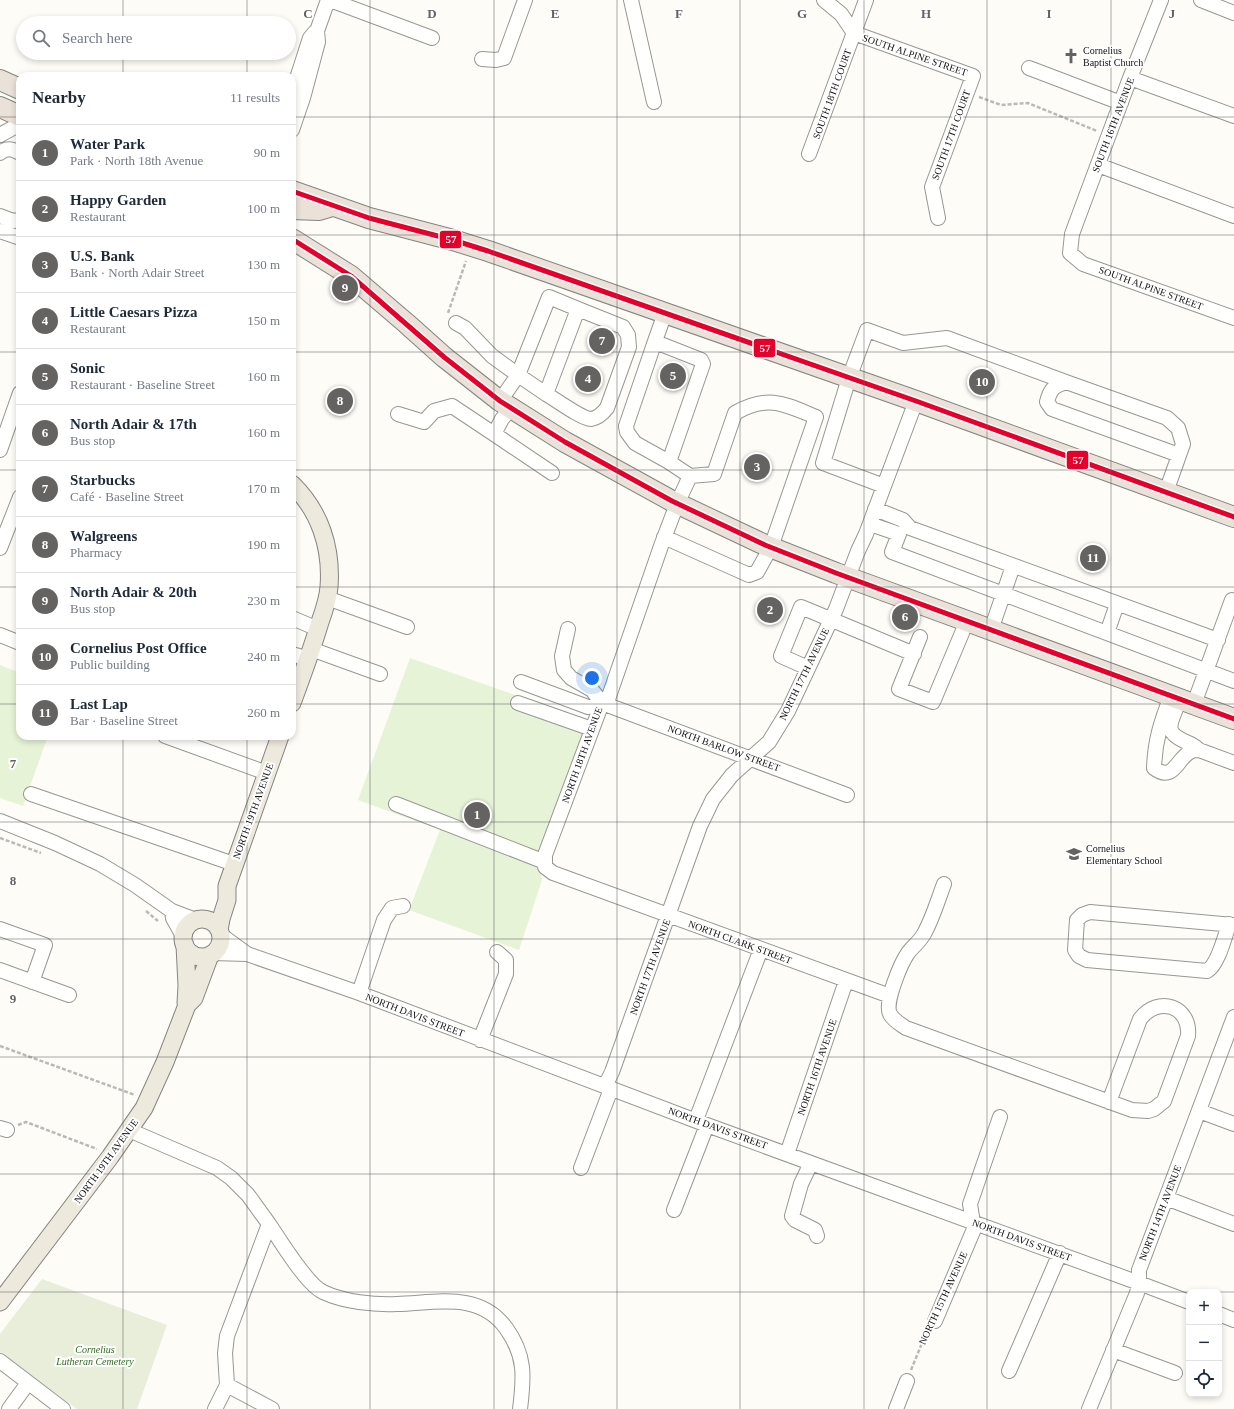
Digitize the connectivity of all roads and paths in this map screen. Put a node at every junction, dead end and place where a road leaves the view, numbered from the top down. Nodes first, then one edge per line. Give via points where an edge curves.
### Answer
1 (329, 0) edge
2 (525, 0) edge
3 (630, 0) edge
4 (824, 0) edge
5 (866, 0) edge
6 (1161, 0) edge
7 (1201, 0) edge
8 (1234, 13) edge
9 (317, 31) junction
10 (854, 33) junction
11 (432, 38) dead end
12 (482, 59) dead end
13 (1029, 68) dead end
14 (973, 76) joint
15 (1130, 78) junction
16 (0, 80) edge
17 (296, 82) edge
18 (16, 87) edge
19 (967, 92) junction
20 (654, 102) dead end
21 (1121, 103) junction
22 (0, 107) edge
23 (16, 114) edge
24 (1234, 116) edge
25 (296, 118) edge
26 (16, 126) edge
27 (0, 135) edge
28 (1109, 135) junction
29 (16, 151) edge
30 (0, 153) edge
31 (809, 154) dead end
32 (1098, 165) junction
33 (296, 192) edge
34 (333, 206) junction
35 (296, 209) edge
36 (0, 216) edge
37 (1234, 216) edge
38 (938, 218) dead end
39 (16, 220) edge
40 (0, 231) edge
41 (16, 237) edge
42 (296, 242) edge
43 (472, 246) junction
44 (1070, 253) joint
45 (557, 275) junction
46 (549, 297) junction
47 (578, 309) junction
48 (665, 313) junction
49 (1234, 318) edge
50 (451, 320) joint
51 (654, 344) junction
52 (518, 375) junction
53 (849, 378) junction
54 (1066, 382) junction
55 (546, 394) junction
56 (916, 401) junction
57 (506, 404) junction
58 (16, 405) edge
59 (398, 414) dead end
60 (494, 434) junction
61 (0, 450) edge
62 (1179, 455) junction
63 (669, 462) junction
64 (552, 473) dead end
65 (690, 476) junction
66 (884, 486) junction
67 (296, 488) edge
68 (1166, 492) junction
69 (677, 504) junction
70 (16, 507) edge
71 (875, 509) junction
72 (1234, 517) edge
73 (870, 524) junction
74 (664, 537) junction
75 (771, 547) junction
76 (0, 548) edge
77 (1013, 566) junction
78 (848, 578) junction
79 (328, 592) junction
80 (1003, 594) junction
81 (1233, 599) edge
82 (1117, 604) junction
83 (296, 620) edge
84 (831, 620) junction
85 (967, 621) junction
86 (407, 627) dead end
87 (318, 629) junction
88 (568, 629) dead end
89 (991, 630) junction
90 (1107, 633) junction
91 (0, 635) edge
92 (920, 637) dead end
93 (1218, 640) junction
94 (16, 641) edge
95 (304, 654) edge
96 (914, 654) junction
97 (808, 668) junction
98 (1207, 671) junction
99 (380, 674) dead end
100 (1234, 681) edge
101 (521, 682) dead end
102 (296, 687) edge
103 (1181, 700) junction
104 (518, 703) dead end
105 (604, 704) junction
106 (1234, 719) edge
107 (592, 730) junction
108 (176, 740) edge
109 (278, 740) edge
110 (1199, 750) junction
111 (752, 758) junction
112 (1234, 763) edge
113 (267, 773) junction
114 (31, 794) dead end
115 (847, 795) dead end
116 (396, 804) dead end
117 (0, 821) edge
118 (0, 838) edge
119 (44, 855) dead end
120 (234, 864) junction
121 (545, 865) junction
122 (944, 884) dead end
123 (227, 886) junction
124 (403, 906) dead end
125 (142, 908) dead end
126 (172, 911) junction
127 (668, 915) junction
128 (197, 920) junction
129 (158, 921) dead end
130 (1231, 925) edge
131 (0, 928) edge
132 (220, 932) junction
133 (184, 941) junction
134 (761, 949) junction
135 (497, 952) dead end
136 (211, 954) junction
137 (247, 954) junction
138 (0, 970) edge
139 (846, 981) junction
140 (32, 982) junction
141 (359, 993) junction
142 (69, 996) dead end
143 (890, 996) junction
144 (186, 1005) junction
145 (1234, 1020) edge
146 (480, 1040) junction
147 (0, 1046) edge
148 (608, 1088) junction
149 (148, 1100) junction
150 (1110, 1102) junction
151 (1199, 1111) junction
152 (1000, 1118) dead end
153 (702, 1123) junction
154 (1234, 1124) edge
155 (3, 1129) edge
156 (129, 1130) junction
157 (90, 1146) dead end
158 (787, 1154) junction
159 (810, 1163) junction
160 (581, 1168) dead end
161 (1166, 1198) junction
162 (674, 1210) dead end
163 (972, 1221) junction
164 (269, 1224) junction
165 (1234, 1224) edge
166 (817, 1236) dead end
167 (1060, 1253) junction
168 (1139, 1283) junction
169 (1186, 1301) edge
170 (0, 1302) edge
171 (1222, 1315) edge
172 (1234, 1320) edge
173 (935, 1321) joint
174 (1113, 1350) junction
175 (0, 1361) edge
176 (1009, 1371) dead end
177 (1175, 1373) dead end
178 (907, 1381) joint
179 (28, 1383) junction
180 (227, 1385) junction
181 (9, 1409) edge
182 (63, 1409) edge
183 (215, 1409) edge
184 (272, 1409) edge
185 (520, 1409) edge
186 (896, 1409) edge
187 (1089, 1409) edge

1 - 9 street
1 - 11 street
2 - 12 street via 504,58
3 - 20 street
4 - 10 street, SOUTH ALPINE STREET via 841,14
5 - 10 street, SOUTH 18TH COURT
6 - 15 street, SOUTH 16TH AVENUE
7 - 8 street
9 - 17 street via 310,38
9 - 25 street via 318,42
10 - 14 street, SOUTH ALPINE STREET
10 - 31 street, SOUTH 18TH COURT
13 - 21 street
14 - 19 street, SOUTH 17TH COURT
15 - 21 street, SOUTH 16TH AVENUE
15 - 24 street
16 - 18 highway
19 - 28 path via 1001,105 1028,103
19 - 38 street, SOUTH 17TH COURT via 932,187
21 - 28 street, SOUTH 16TH AVENUE
22 - 23 highway
26 - 27 street
28 - 32 street, SOUTH 16TH AVENUE
29 - 30 street via 6,149
32 - 37 street
32 - 44 street, SOUTH 16TH AVENUE via 1072,234
33 - 34 highway
34 - 35 highway via 319,210
34 - 43 highway
36 - 39 street
40 - 41 street
42 - 57 highway via 351,276 444,357
43 - 45 highway
43 - 50 path
44 - 49 street, SOUTH ALPINE STREET via 1083,264
45 - 46 street
45 - 48 highway
46 - 47 street
46 - 52 street
47 - 55 street
47 - 55 street via 622,327 628,335 629,347 607,408 603,413 590,419
48 - 51 street
48 - 53 highway
50 - 52 street via 465,328 492,356
51 - 63 street via 626,432 635,443
51 - 63 street via 701,360 702,364
52 - 55 street
52 - 57 street
53 - 54 street via 867,330 903,343 947,338
53 - 56 highway
53 - 66 street via 823,463
54 - 62 street via 1167,418 1178,428 1183,444
54 - 62 street via 1056,385 1049,394 1047,402 1052,409
56 - 66 street, NORTH 17TH AVENUE
56 - 68 highway
57 - 60 street
57 - 69 highway via 565,442
58 - 61 street
59 - 60 street via 424,422 434,411 452,406
60 - 64 street
62 - 68 street
63 - 65 street
65 - 69 street
65 - 75 street via 714,474 735,413 744,408 779,402 816,417
66 - 71 street, NORTH 17TH AVENUE
67 - 79 main road via 311,506 327,545
68 - 72 highway
69 - 74 street
69 - 75 highway
70 - 76 street
71 - 73 street, NORTH 17TH AVENUE
71 - 77 street via 903,520 910,528
73 - 78 street, NORTH 17TH AVENUE
73 - 80 street via 899,534 892,552
74 - 75 street via 749,575 757,572
74 - 105 street
75 - 78 highway
77 - 80 street
77 - 82 street
78 - 84 street, NORTH 17TH AVENUE
78 - 85 highway
79 - 86 street
79 - 87 main road
80 - 89 street
80 - 90 street
81 - 93 street
82 - 90 street
82 - 93 street
83 - 87 street
84 - 96 street
84 - 97 street, NORTH 17TH AVENUE
84 - 97 street via 801,607 780,656
85 - 89 highway
85 - 96 street via 934,702 899,688
87 - 95 main road
88 - 105 street via 562,656 564,670 571,678 592,690
89 - 103 highway
90 - 98 street
91 - 94 street
92 - 96 street
93 - 98 street
95 - 99 street
95 - 102 main road
97 - 111 street, NORTH 17TH AVENUE via 773,736
98 - 100 street
98 - 103 street
101 - 105 street, NORTH 18TH AVENUE via 588,707
103 - 106 highway
103 - 110 street via 1170,726 1171,733
103 - 110 street via 1159,727 1154,768 1167,773 1191,751
104 - 107 street
105 - 107 street, NORTH 18TH AVENUE
105 - 111 street, NORTH BARLOW STREET
107 - 121 street, NORTH 18TH AVENUE via 545,855
108 - 113 street
109 - 113 main road, NORTH 19TH AVENUE
110 - 112 street
111 - 115 street, NORTH BARLOW STREET
111 - 127 street, NORTH 17TH AVENUE via 732,775 713,799 700,826
113 - 120 main road, NORTH 19TH AVENUE
114 - 120 street
116 - 121 street, NORTH CLARK STREET
117 - 126 street via 100,864
118 - 119 path
120 - 123 main road, NORTH 19TH AVENUE
121 - 127 street, NORTH CLARK STREET via 553,873
122 - 143 street via 921,940 904,958
123 - 128 main road, NORTH 19TH AVENUE via 214,904
123 - 132 main road, NORTH 19TH AVENUE via 227,900
124 - 141 street via 392,908 384,920
125 - 129 path
126 - 128 street
126 - 133 street
127 - 134 street, NORTH CLARK STREET
127 - 148 street, NORTH 17TH AVENUE
128 - 132 main road via 211,921
128 - 133 main road, NORTH 19TH AVENUE via 188,925
130 - 130 street via 1090,912 1077,920 1075,950 1079,956 1087,960 1207,971 1215,963
131 - 140 street via 45,945
132 - 136 main road, NORTH 19TH AVENUE via 219,945
132 - 137 street
133 - 136 main road via 193,954
133 - 144 main road, NORTH 19TH AVENUE
134 - 139 street, NORTH CLARK STREET
134 - 153 street
135 - 146 street via 506,960 506,974
136 - 137 street
136 - 144 main road, NORTH 19TH AVENUE via 194,998
137 - 141 street, NORTH DAVIS STREET
138 - 140 street
139 - 143 street, NORTH CLARK STREET
139 - 158 street, NORTH 16TH AVENUE
140 - 142 street
141 - 146 street, NORTH DAVIS STREET
143 - 150 street via 889,1013 906,1028
144 - 149 main road, NORTH 19TH AVENUE
145 - 151 street, NORTH 14TH AVENUE
146 - 148 street, NORTH DAVIS STREET
147 - 149 path
148 - 153 street, NORTH DAVIS STREET
148 - 160 street, NORTH 17TH AVENUE
149 - 156 main road, NORTH 19TH AVENUE
150 - 150 street via 1132,1110 1144,1111 1154,1109 1164,1100 1188,1036 1188,1024 1180,1012 1162,1005 1145,1012 1140,1019
151 - 154 street
151 - 161 street, NORTH 14TH AVENUE
152 - 163 street, NORTH 15TH AVENUE via 970,1204
153 - 158 street, NORTH DAVIS STREET
153 - 162 street
155 - 157 path via 26,1122
156 - 164 street via 217,1168 248,1196
156 - 170 main road, NORTH 19TH AVENUE
158 - 159 street, NORTH DAVIS STREET
159 - 163 street, NORTH DAVIS STREET
159 - 166 street via 792,1216 815,1230
161 - 165 street
161 - 168 street, NORTH 14TH AVENUE via 1138,1270
163 - 167 street, NORTH DAVIS STREET
163 - 173 street, NORTH 15TH AVENUE via 973,1233
164 - 180 street via 227,1336
164 - 185 street via 306,1278 322,1291 337,1297 372,1304 444,1301 470,1303 488,1310 514,1340 522,1362
167 - 168 street, NORTH DAVIS STREET
167 - 176 street
168 - 169 street, NORTH DAVIS STREET
168 - 174 street, NORTH 14TH AVENUE
171 - 172 street
173 - 178 path, NORTH 15TH AVENUE via 926,1332
174 - 177 street
174 - 187 street, NORTH 14TH AVENUE
175 - 179 street
178 - 186 street
179 - 181 street
179 - 182 street
180 - 183 street
180 - 184 street

